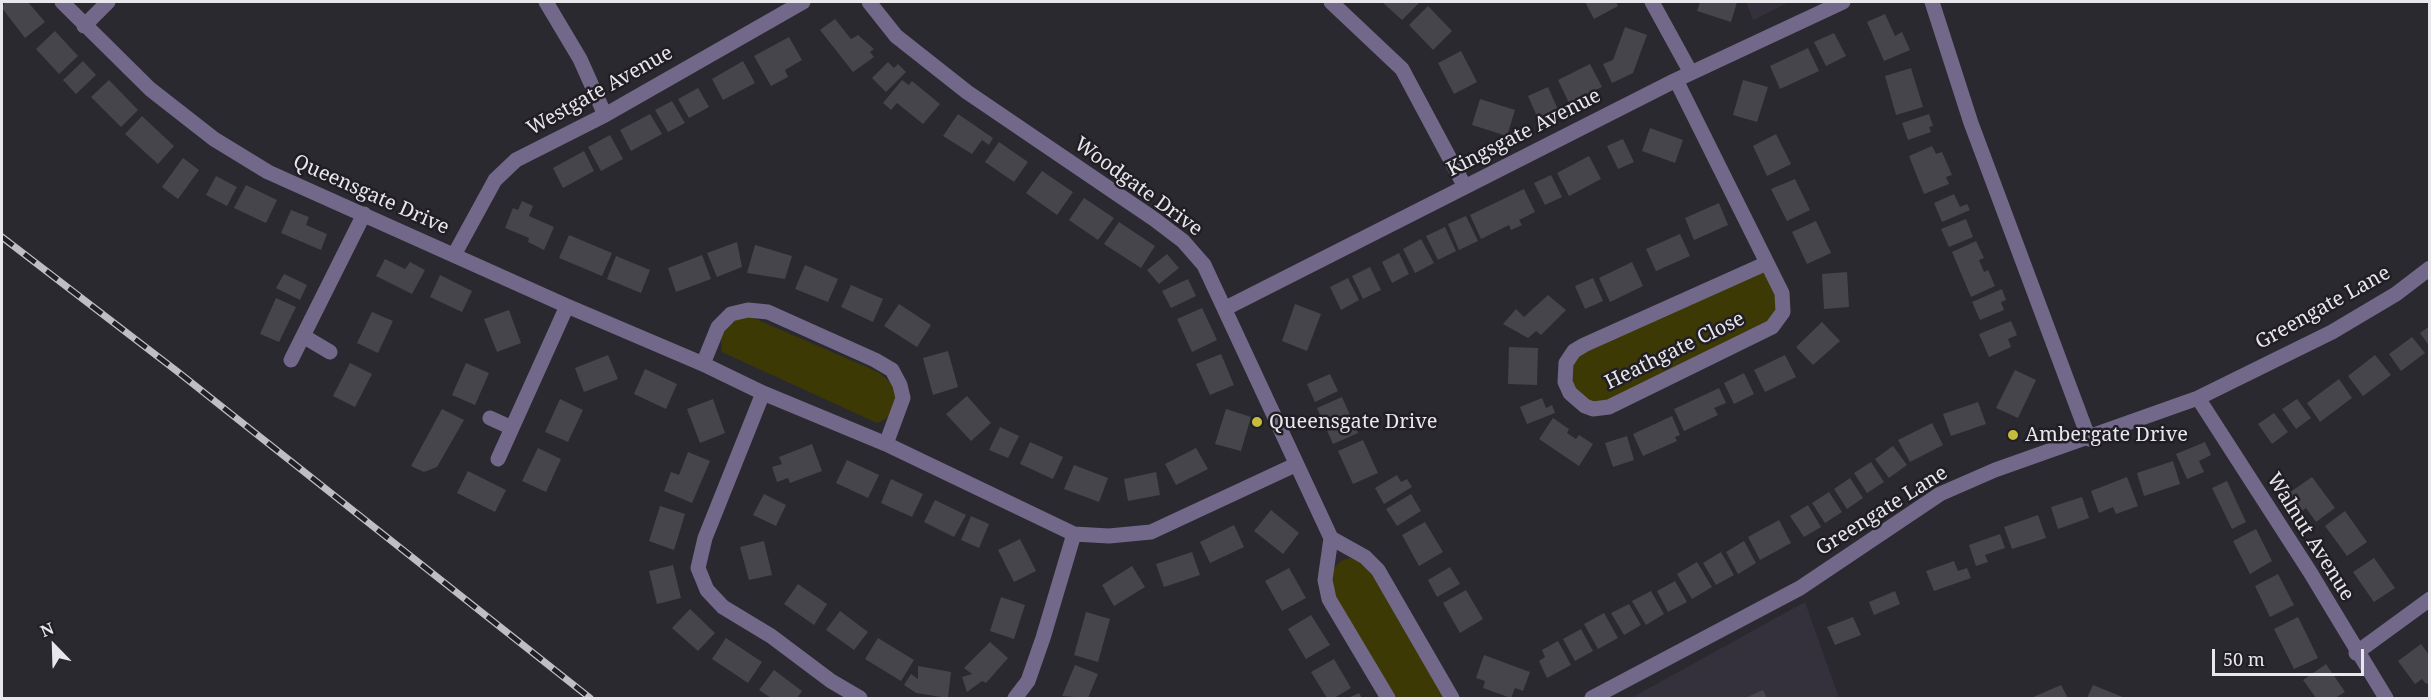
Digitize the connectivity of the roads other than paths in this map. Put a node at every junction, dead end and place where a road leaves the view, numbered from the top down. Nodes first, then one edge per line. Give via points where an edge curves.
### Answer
1 (62, 2) edge
2 (108, 2) edge
3 (546, 2) edge
4 (803, 2) edge
5 (868, 2) edge
6 (1331, 2) edge
7 (1652, 2) edge
8 (1843, 2) edge
9 (1932, 2) edge
10 (84, 26) junction
11 (1690, 74) junction
12 (1676, 80) junction
13 (605, 115) junction
14 (1465, 187) junction
15 (364, 214) junction
16 (454, 255) junction
17 (1767, 263) junction
18 (2430, 268) edge
19 (567, 306) junction
20 (1226, 308) junction
21 (303, 336) junction
22 (330, 352) dead end
23 (291, 360) dead end
24 (704, 364) junction
25 (763, 393) junction
26 (2198, 398) junction
27 (490, 418) dead end
28 (512, 428) junction
29 (2089, 439) junction
30 (886, 444) junction
31 (498, 459) dead end
32 (1295, 465) junction
33 (1074, 534) junction
34 (1331, 537) junction
35 (2430, 599) edge
36 (2356, 652) junction
37 (860, 699) edge
38 (1015, 699) edge
39 (1388, 699) edge
40 (1452, 699) edge
41 (1592, 699) edge
42 (2386, 699) edge

1 - 10 street, Queensgate Drive
2 - 10 street
3 - 13 street via 580,58
4 - 13 street, Westgate Avenue
5 - 20 street, Woodgate Drive via 896,36 967,92 1183,241 1204,265
6 - 14 street via 1402,69
7 - 11 street
8 - 11 street, Kingsgate Avenue
9 - 29 street via 1971,123
10 - 15 street, Queensgate Drive via 150,89 214,140 268,172
11 - 12 street, Kingsgate Avenue
12 - 14 street, Kingsgate Avenue
12 - 17 street, Heathgate Close
13 - 16 street, Westgate Avenue via 516,160 495,180
14 - 20 street, Kingsgate Avenue
15 - 16 street, Queensgate Drive
15 - 21 street
16 - 19 street, Queensgate Drive
17 - 17 street, Heathgate Close via 1784,302 1779,320 1772,327 1609,408 1585,406 1570,393 1565,382 1566,363 1574,351
18 - 26 street, Greengate Lane via 2396,294 2332,332
19 - 24 street, Queensgate Drive
19 - 28 street
20 - 32 street, Woodgate Drive
21 - 22 street
21 - 23 street
24 - 25 street, Queensgate Drive
24 - 30 street via 718,327 731,314 748,310 768,312 892,370 903,398
25 - 30 street, Queensgate Drive
25 - 37 street via 705,538 698,568 706,590 723,607
26 - 29 street, Greengate Lane
26 - 36 street, Walnut Avenue via 2310,572
27 - 28 street
28 - 31 street
29 - 41 street, Greengate Lane via 1995,470 1940,494 1800,588
30 - 33 street, Queensgate Drive
32 - 33 street, Queensgate Drive via 1151,532
32 - 34 street, Woodgate Drive
33 - 38 street via 1040,649 1028,681
34 - 39 street via 1325,580 1329,599
34 - 40 street via 1365,557 1378,570
35 - 36 street
36 - 42 street, Walnut Avenue

